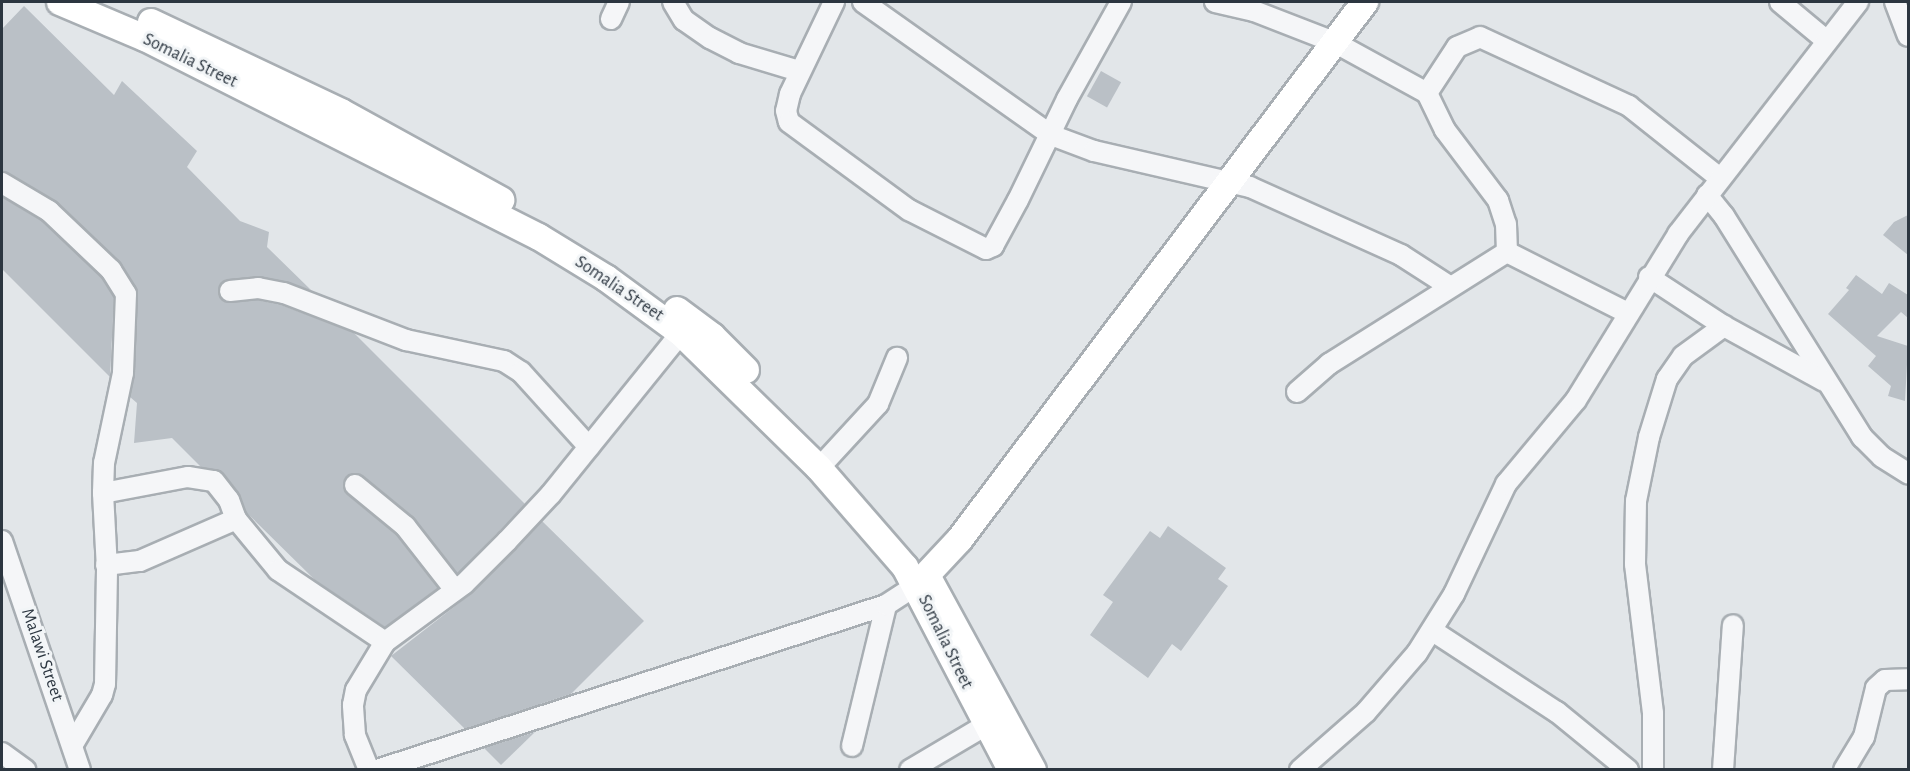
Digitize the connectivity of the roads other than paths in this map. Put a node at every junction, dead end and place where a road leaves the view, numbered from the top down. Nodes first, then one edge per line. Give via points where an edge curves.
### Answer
1 (60, 2) edge
2 (106, 2) edge
3 (673, 2) edge
4 (834, 2) edge
5 (863, 2) edge
6 (1121, 2) edge
7 (1215, 2) edge
8 (1365, 2) edge
9 (1780, 2) edge
10 (1858, 2) edge
11 (1895, 2) edge
12 (1908, 36) edge
13 (1827, 41) junction
14 (1334, 42) junction
15 (799, 71) junction
16 (1427, 93) junction
17 (1051, 135) junction
18 (1720, 178) junction
19 (1229, 180) junction
20 (2, 183) edge
21 (1707, 195) junction
22 (1507, 252) junction
23 (1649, 277) junction
24 (1449, 286) junction
25 (230, 291) dead end
26 (1626, 312) junction
27 (1724, 326) junction
28 (681, 333) junction
29 (897, 358) dead end
30 (1826, 382) junction
31 (1297, 393) dead end
32 (589, 447) junction
33 (824, 462) junction
34 (1908, 472) edge
35 (355, 485) dead end
36 (103, 493) junction
37 (236, 519) junction
38 (4, 554) edge
39 (106, 565) junction
40 (922, 581) junction
41 (455, 590) junction
42 (886, 605) junction
43 (1733, 626) dead end
44 (1433, 631) junction
45 (385, 642) junction
46 (1908, 679) edge
47 (986, 725) junction
48 (73, 744) junction
49 (852, 746) dead end
50 (2, 753) edge
51 (406, 765) edge
52 (25, 770) edge
53 (80, 770) edge
54 (369, 770) edge
55 (377, 770) edge
56 (910, 770) edge
57 (1011, 770) edge
58 (1033, 770) edge
59 (1300, 770) edge
60 (1628, 770) edge
61 (1653, 770) edge
62 (1723, 770) edge
63 (1844, 770) edge

1 - 28 main road, Somalia Street via 145,38 539,237 606,278
2 - 33 main road via 341,112 598,252 712,336
3 - 15 street via 684,20 739,54
4 - 15 street
5 - 17 street
6 - 17 street
7 - 14 street via 1254,11
8 - 14 main road
9 - 13 street
10 - 13 street
11 - 12 street
13 - 18 street
14 - 16 street
14 - 19 main road
15 - 17 street via 786,111 793,126 829,147 909,210 986,249 993,246
16 - 18 street via 1457,47 1480,37 1629,106
16 - 22 street via 1445,130 1498,200 1506,225
17 - 19 street via 1094,151
18 - 21 street
19 - 24 street via 1401,255
19 - 40 main road via 960,539
20 - 36 street via 49,211 111,270 126,294 123,374 104,463
21 - 23 street
21 - 30 street via 1752,260
22 - 24 street
22 - 26 street
23 - 26 street
23 - 27 street
24 - 31 street via 1329,364
25 - 32 street via 258,288 284,293 406,340 504,361 521,372
26 - 44 street via 1567,412 1502,490
27 - 30 street
27 - 61 street via 1683,356 1667,379 1649,437 1634,534 1653,713
28 - 32 street
28 - 33 main road, Somalia Street
29 - 33 street via 884,396
30 - 34 street via 1873,449
32 - 41 street via 543,502
33 - 40 main road, Somalia Street
35 - 41 street via 405,526
36 - 37 street via 206,477 222,489
36 - 39 street
37 - 39 street via 140,561
37 - 45 street via 290,580
38 - 48 street, Malawi Street
39 - 48 street via 105,684
40 - 42 street
40 - 47 main road, Somalia Street via 932,622
40 - 58 main road
41 - 45 street
42 - 49 street
42 - 51 street
43 - 62 street
44 - 59 street via 1384,694
44 - 60 street via 1557,712
45 - 54 street via 356,690 353,705 355,735
46 - 63 street via 1885,680 1876,688 1864,737
47 - 56 street
47 - 57 main road, Somalia Street
48 - 53 street, Malawi Street
50 - 52 street
51 - 55 street

